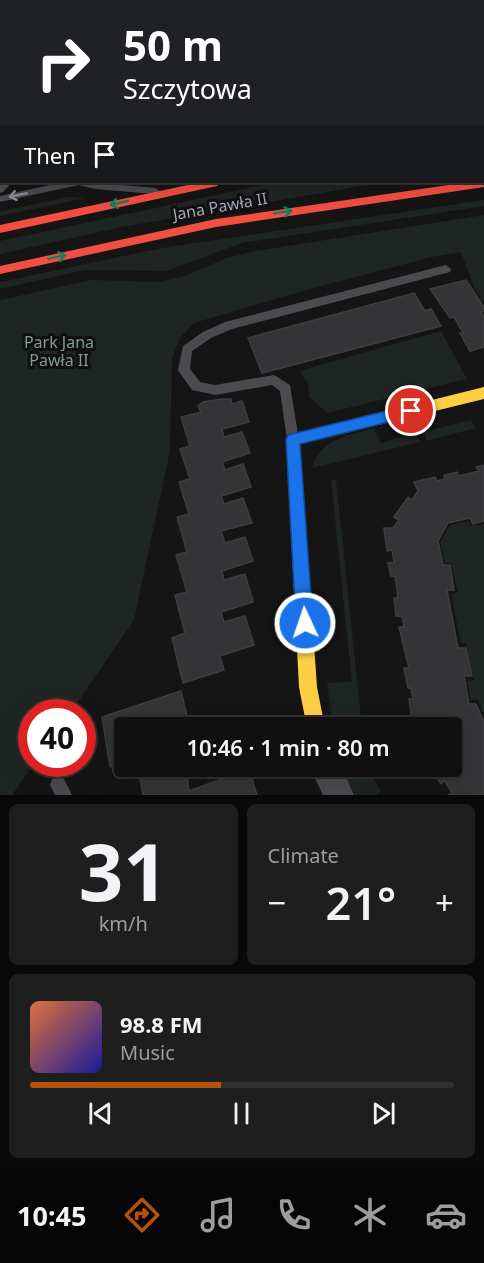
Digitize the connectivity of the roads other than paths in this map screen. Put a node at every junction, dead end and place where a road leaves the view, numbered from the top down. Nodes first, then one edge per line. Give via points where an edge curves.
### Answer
1 (74, 183) edge
2 (83, 183) edge
3 (212, 183) edge
4 (484, 183) edge
5 (171, 192) junction
6 (0, 199) edge
7 (0, 229) edge
8 (446, 269) dead end
9 (0, 270) edge
10 (484, 393) edge
11 (293, 440) junction
12 (314, 717) edge
13 (330, 777) edge
14 (339, 795) edge

1 -> 6 lane
2 - 5 lane
3 - 5 main road, Jana Pawła II
9 -> 4 main road, Jana Pawła II via 216,223
5 -> 7 main road, Jana Pawła II
8 - 11 lane via 229,325 187,349 184,370 196,386 215,390 274,380 286,389
10 - 11 main road
11 - 12 main road via 308,687
13 - 14 street

